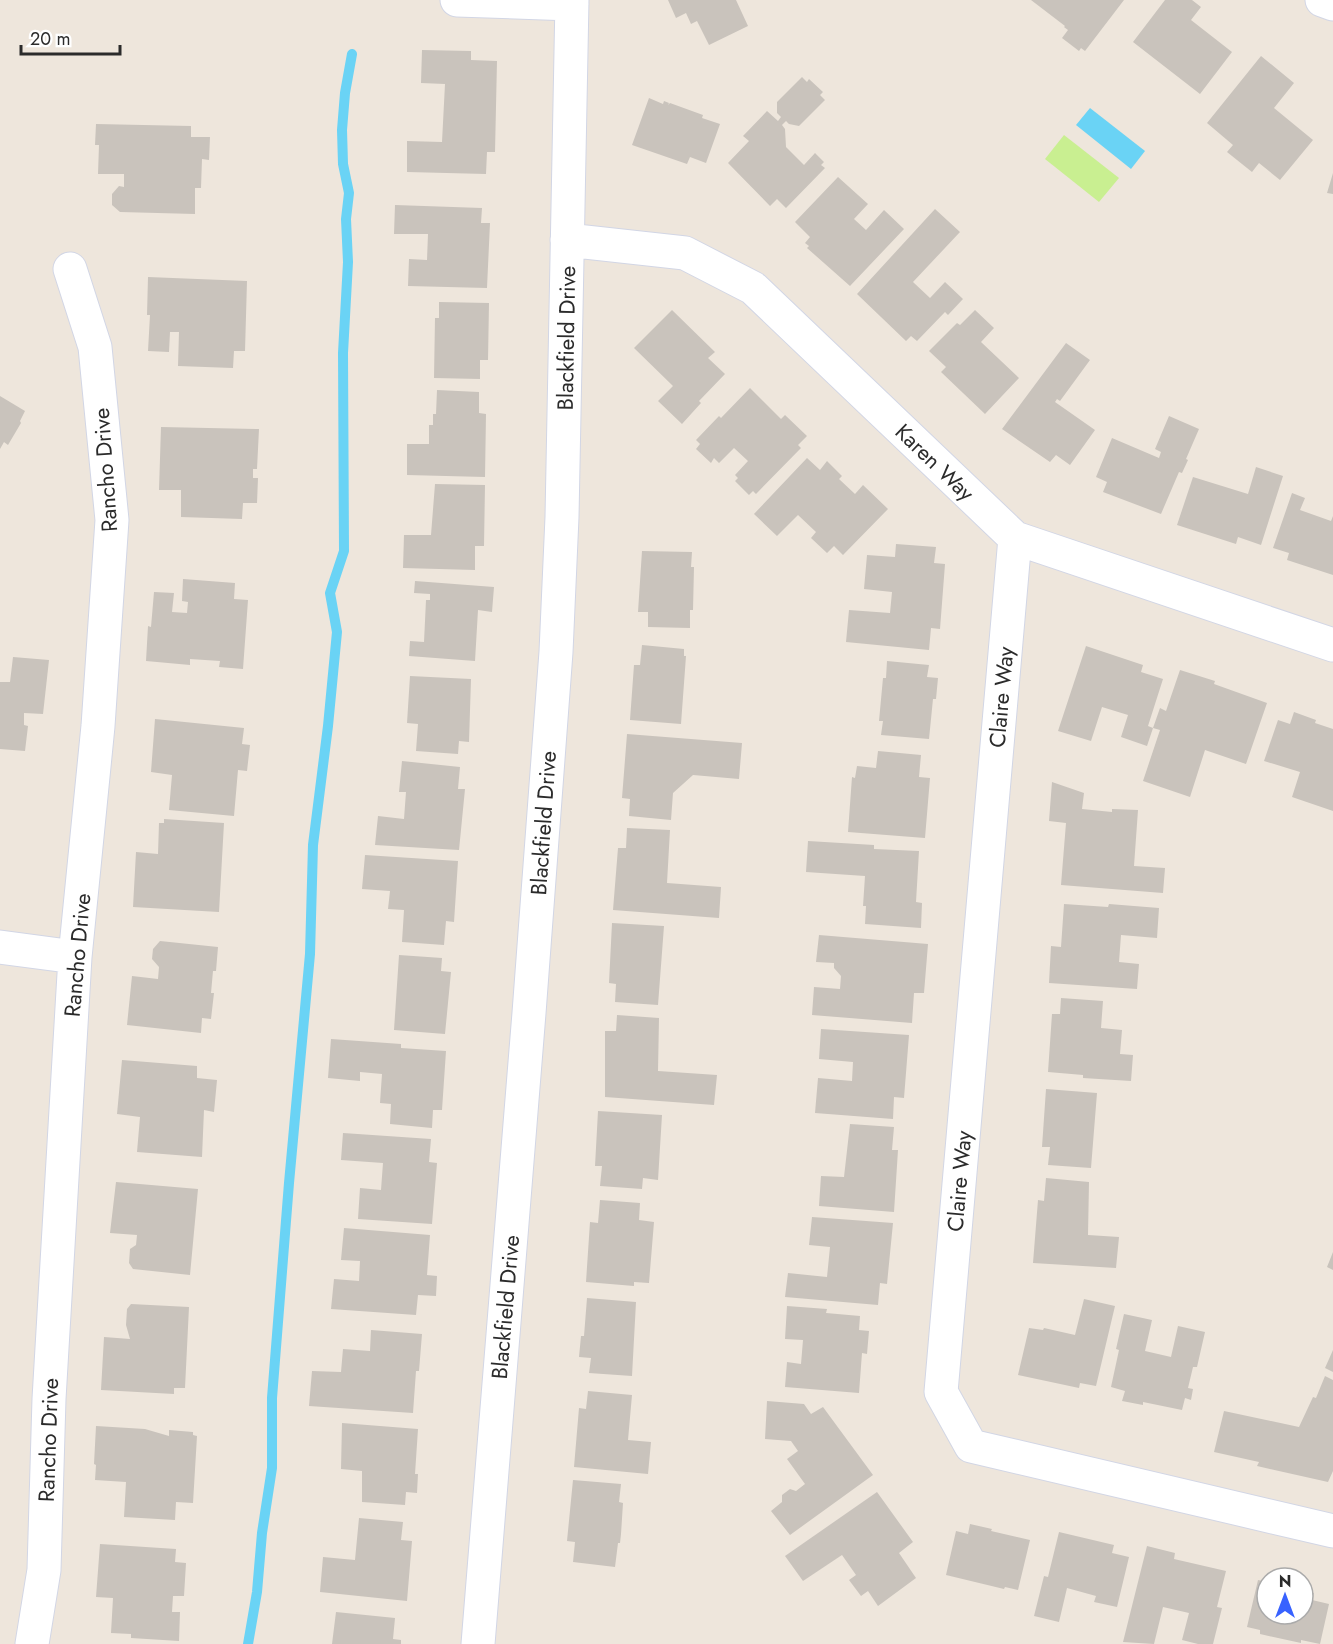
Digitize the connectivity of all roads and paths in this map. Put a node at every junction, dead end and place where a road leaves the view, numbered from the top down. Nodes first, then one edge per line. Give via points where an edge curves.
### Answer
1 (457, 0) edge
2 (1322, 0) edge
3 (572, 2) edge
4 (1333, 4) edge
5 (567, 240) junction
6 (70, 270) dead end
7 (1015, 538) junction
8 (1333, 645) edge
9 (0, 947) edge
10 (75, 957) junction
11 (1333, 1531) edge
12 (32, 1644) edge
13 (478, 1644) edge

1 - 3 street
2 - 4 street
3 - 5 street, Blackfield Drive
5 - 7 street, Karen Way via 685,254 753,288
5 - 13 street, Blackfield Drive via 556,652
6 - 10 street, Rancho Drive via 95,347 112,520 98,726
7 - 8 street, Karen Way
7 - 11 street, Claire Way via 941,1392 971,1446
9 - 10 street
10 - 12 street, Rancho Drive via 49,1388 44,1570

